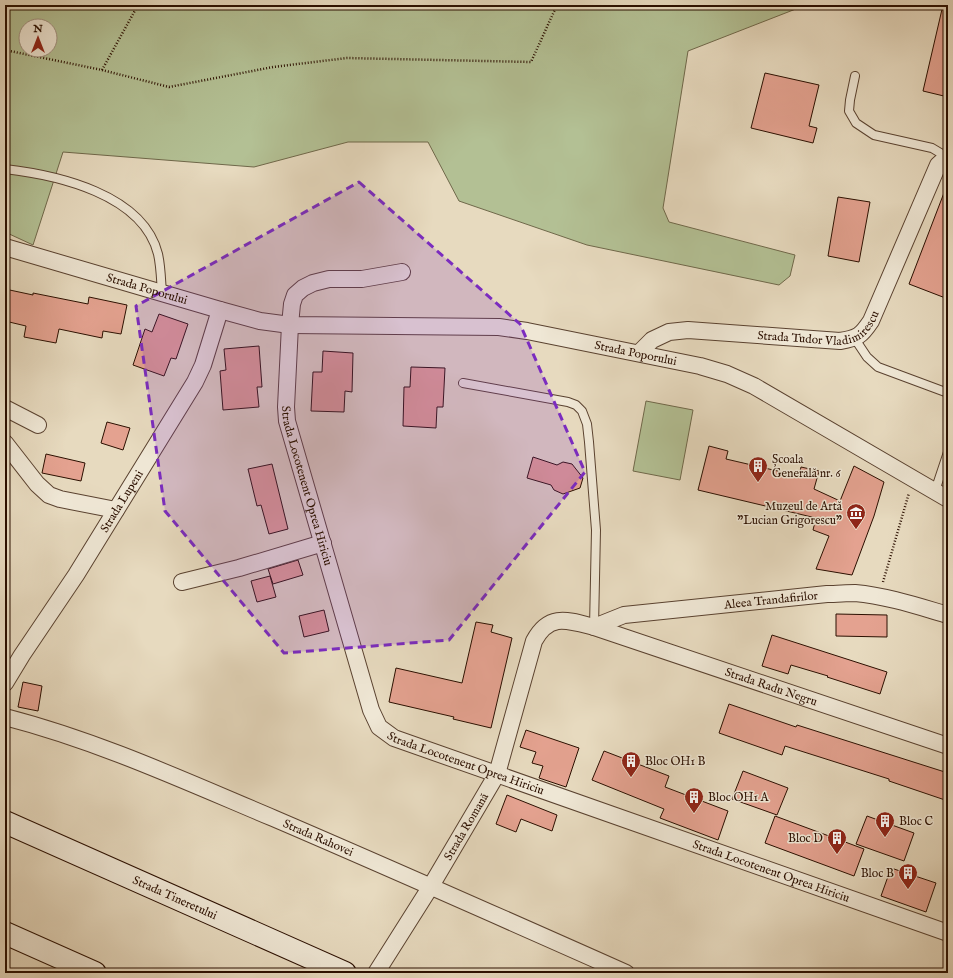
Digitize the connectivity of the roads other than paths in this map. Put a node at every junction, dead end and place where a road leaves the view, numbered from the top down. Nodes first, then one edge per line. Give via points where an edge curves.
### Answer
1 (856, 76) dead end
2 (947, 157) edge
3 (5, 169) edge
4 (5, 247) edge
5 (402, 272) dead end
6 (162, 294) junction
7 (220, 310) junction
8 (290, 325) junction
9 (855, 339) junction
10 (639, 353) junction
11 (463, 383) dead end
12 (948, 392) edge
13 (5, 408) edge
14 (38, 425) dead end
15 (5, 443) edge
16 (948, 452) edge
17 (941, 495) edge
18 (116, 510) junction
19 (323, 543) junction
20 (182, 582) dead end
21 (948, 615) edge
22 (594, 627) junction
23 (5, 684) edge
24 (6, 720) edge
25 (948, 746) edge
26 (497, 774) junction
27 (5, 822) edge
28 (431, 886) junction
29 (5, 933) edge
30 (948, 934) edge
31 (95, 973) edge
32 (345, 973) edge
33 (376, 973) edge
34 (626, 973) edge

1 - 2 lane via 849,111 856,123 874,135 932,148
2 - 9 street, Strada Tudor Vladimirescu via 938,165 871,321
3 - 6 lane via 62,180 107,196 122,205 142,223 151,237 158,253
4 - 6 street, Strada Poporului
5 - 8 street via 362,279 329,279 313,283 295,295
6 - 7 street, Strada Poporului
7 - 8 street, Strada Poporului via 260,321
7 - 18 street, Strada Lupeni via 195,382
8 - 10 street, Strada Poporului via 499,327
8 - 19 street, Strada Locotenent Oprea Hiriciu via 287,421
9 - 10 street, Strada Tudor Vladimirescu via 840,341 688,330 669,332 652,340
9 - 12 lane via 867,357 878,367
10 - 17 street, Strada Poporului via 700,366 754,386
11 - 22 lane via 568,402 582,411 590,442 596,530
13 - 14 street
15 - 18 street via 37,484 49,495
16 - 17 lane
18 - 23 street, Strada Lupeni
19 - 20 street
19 - 26 street, Strada Locotenent Oprea Hiriciu via 371,710 379,727 394,738
21 - 22 street, Aleea Trandafirilor via 879,596 854,593 624,616
22 - 25 street, Strada Radu Negru
22 - 26 street, Strada Romană via 562,621 550,623 540,631 534,641
24 - 28 street, Strada Rahovei via 57,732 133,759
26 - 28 street, Strada Romană
26 - 30 street, Strada Locotenent Oprea Hiriciu
27 - 32 main road, Strada Tineretului
28 - 33 street, Strada Romană
28 - 34 street, Strada Rahovei
29 - 31 main road

